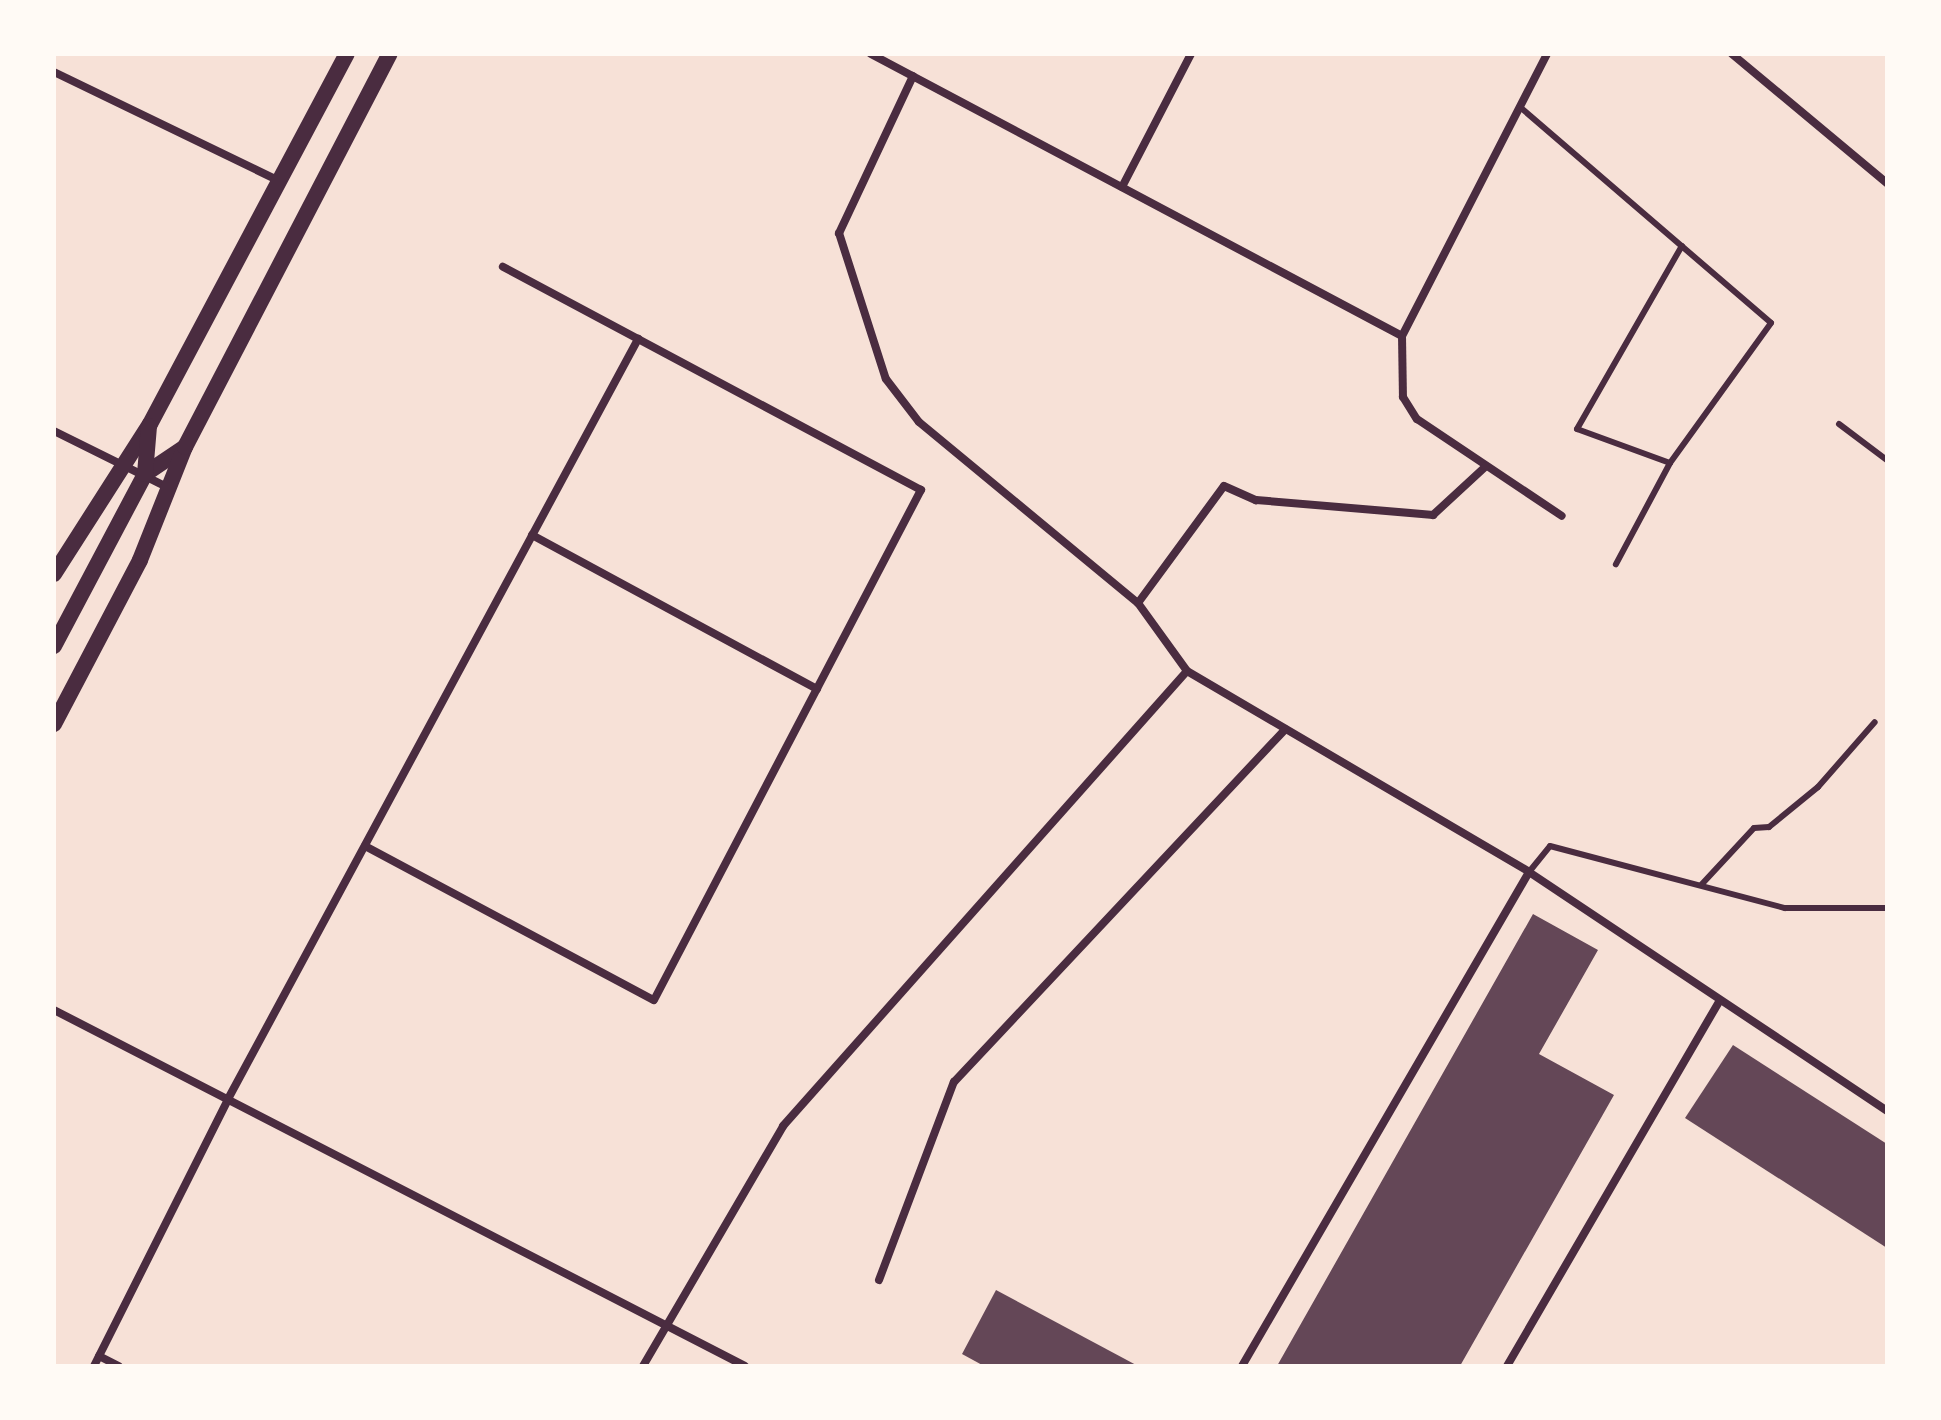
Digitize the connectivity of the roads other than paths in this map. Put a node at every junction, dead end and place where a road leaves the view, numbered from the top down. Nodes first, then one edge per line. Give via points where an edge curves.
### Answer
1 (347, 54) edge
2 (390, 54) edge
3 (871, 54) edge
4 (1191, 54) edge
5 (1547, 54) edge
6 (1732, 54) edge
7 (54, 72) edge
8 (913, 76) junction
9 (1520, 107) junction
10 (279, 181) junction
11 (1887, 183) edge
12 (1122, 187) junction
13 (1682, 246) junction
14 (503, 267) dead end
15 (1402, 336) junction
16 (638, 339) junction
17 (150, 424) junction
18 (1839, 424) dead end
19 (54, 431) edge
20 (185, 447) junction
21 (1887, 460) edge
22 (123, 463) junction
23 (1670, 463) junction
24 (1485, 467) junction
25 (145, 474) junction
26 (169, 488) junction
27 (1562, 516) dead end
28 (532, 535) junction
29 (1616, 564) dead end
30 (54, 574) edge
31 (1138, 603) junction
32 (54, 646) edge
33 (1187, 671) junction
34 (817, 689) junction
35 (1875, 722) dead end
36 (54, 724) edge
37 (1285, 729) junction
38 (365, 846) junction
39 (1529, 872) junction
40 (1702, 884) junction
41 (1887, 908) edge
42 (1720, 1000) junction
43 (54, 1010) edge
44 (228, 1099) junction
45 (1887, 1111) edge
46 (879, 1280) dead end
47 (664, 1324) junction
48 (99, 1356) junction
49 (94, 1366) edge
50 (119, 1366) edge
51 (643, 1366) edge
52 (745, 1366) edge
53 (1242, 1366) edge
54 (1507, 1366) edge

1 - 10 main road
2 - 20 main road
3 - 8 street
4 - 12 street
5 - 9 street
6 - 11 street
7 - 10 street
8 - 12 street
8 - 31 street via 839,233 886,379 919,422
9 - 13 lane
9 - 15 street
10 - 17 main road
12 - 15 street
13 - 23 lane via 1771,323
13 - 23 lane via 1577,429
14 - 16 street
15 - 24 street via 1409,410
16 - 28 street
16 - 34 street via 921,490
17 - 22 main road
17 - 25 main road
18 - 21 lane
19 - 22 street
20 - 25 main road
20 - 26 main road
22 - 25 street
22 - 30 main road
23 - 29 lane
24 - 27 street
24 - 31 street via 1433,515 1256,500 1224,486
25 - 26 street
25 - 32 main road
26 - 36 main road
28 - 34 street
28 - 38 street
31 - 33 street
33 - 37 street
33 - 47 street via 783,1126
34 - 38 street via 654,1000
35 - 40 lane via 1818,787 1769,827 1754,828
37 - 39 street
37 - 46 street via 954,1082
38 - 44 street
39 - 40 lane via 1550,846
39 - 42 street
39 - 53 street
40 - 41 lane via 1785,908
42 - 45 street
42 - 54 street
43 - 44 street
44 - 47 street
44 - 48 street
47 - 51 street
47 - 52 street
48 - 49 street
48 - 50 street

